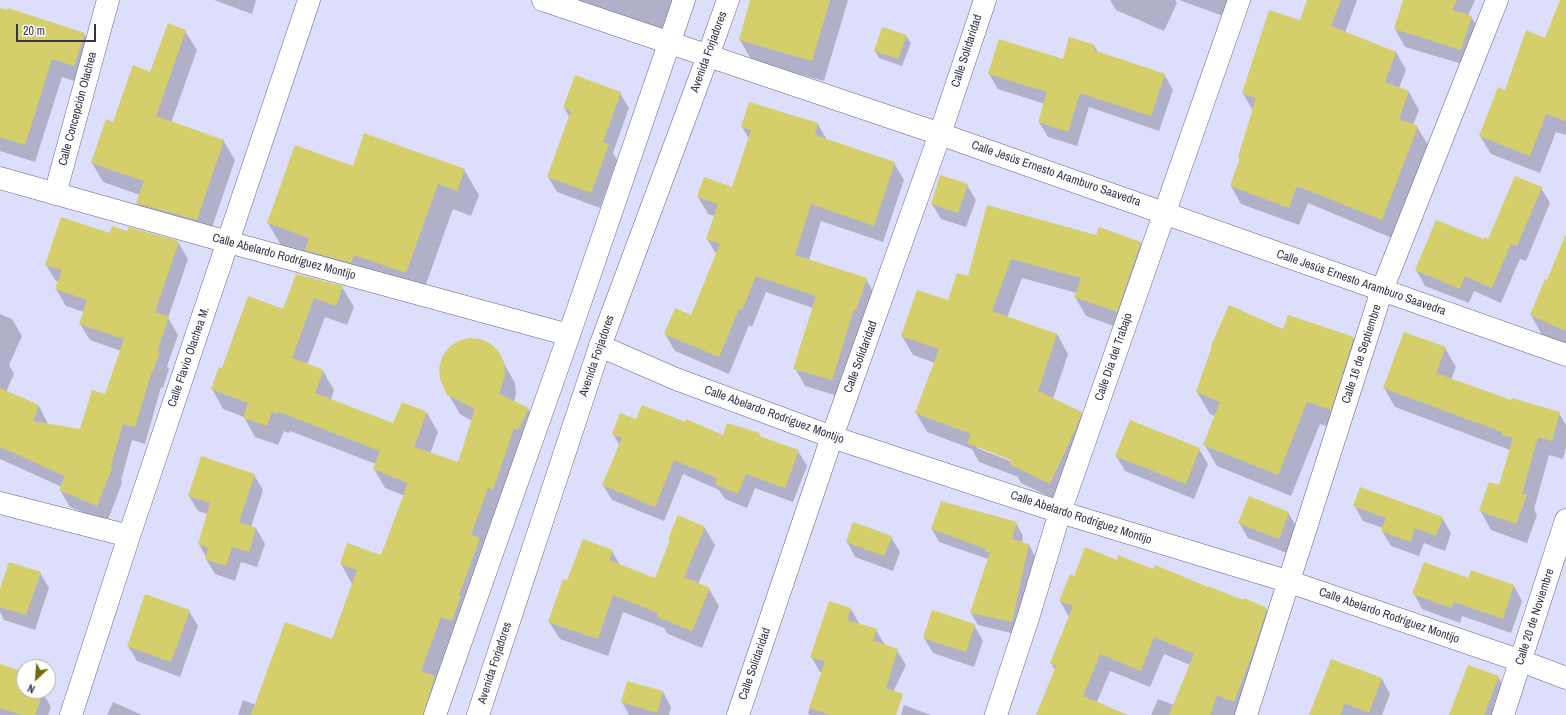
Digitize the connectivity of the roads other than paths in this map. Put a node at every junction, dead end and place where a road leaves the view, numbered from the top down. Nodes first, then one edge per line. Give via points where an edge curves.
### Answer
1 (108, 0) edge
2 (309, 0) edge
3 (543, 0) edge
4 (684, 0) edge
5 (728, 0) edge
6 (985, 0) edge
7 (1239, 0) edge
8 (1497, 0) edge
9 (670, 42) junction
10 (708, 56) junction
11 (940, 134) junction
12 (0, 178) edge
13 (55, 194) junction
14 (1165, 213) junction
15 (228, 242) junction
16 (1382, 290) junction
17 (569, 335) junction
18 (600, 346) junction
19 (1566, 355) edge
20 (832, 437) junction
21 (0, 503) edge
22 (1060, 512) junction
23 (1566, 520) edge
24 (128, 536) junction
25 (1290, 582) junction
26 (1521, 661) junction
27 (1566, 678) edge
28 (71, 715) edge
29 (435, 715) edge
30 (478, 715) edge
31 (738, 715) edge
32 (996, 715) edge
33 (1246, 715) edge
34 (1503, 715) edge

1 - 13 street, Calle Concepción Olachea
2 - 15 street, Calle Flavio Olachea M.
3 - 9 street, Calle Jesús Ernesto Aramburo Saavedra
4 - 9 street
5 - 10 street, Avenida Forjadores
6 - 11 street, Calle Solidaridad
7 - 14 street, Calle Día del Trabajo
8 - 16 street, Calle 16 de Septiembre
9 - 10 street, Calle Jesús Ernesto Aramburo Saavedra
9 - 17 street
10 - 11 street, Calle Jesús Ernesto Aramburo Saavedra
10 - 18 street, Avenida Forjadores
11 - 14 street, Calle Jesús Ernesto Aramburo Saavedra
11 - 20 street, Calle Solidaridad
12 - 13 street, Calle Abelardo Rodríguez Montijo
13 - 15 street, Calle Abelardo Rodríguez Montijo
14 - 16 street, Calle Jesús Ernesto Aramburo Saavedra
14 - 22 street, Calle Día del Trabajo
15 - 17 street, Calle Abelardo Rodríguez Montijo
15 - 24 street, Calle Flavio Olachea M.
16 - 19 street, Calle Jesús Ernesto Aramburo Saavedra
16 - 25 street, Calle 16 de Septiembre
17 - 29 street
18 - 20 street, Calle Abelardo Rodríguez Montijo via 676,379
18 - 30 street, Avenida Forjadores
20 - 22 street, Calle Abelardo Rodríguez Montijo
20 - 31 street, Calle Solidaridad
21 - 24 street
22 - 25 street, Calle Abelardo Rodríguez Montijo
22 - 32 street, Calle Día del Trabajo
23 - 26 street, Calle 20 de Noviembre
24 - 28 street, Calle Flavio Olachea M.
25 - 26 street, Calle Abelardo Rodríguez Montijo
25 - 33 street, Calle 16 de Septiembre
26 - 27 street, Calle Abelardo Rodríguez Montijo
26 - 34 street, Calle 20 de Noviembre

